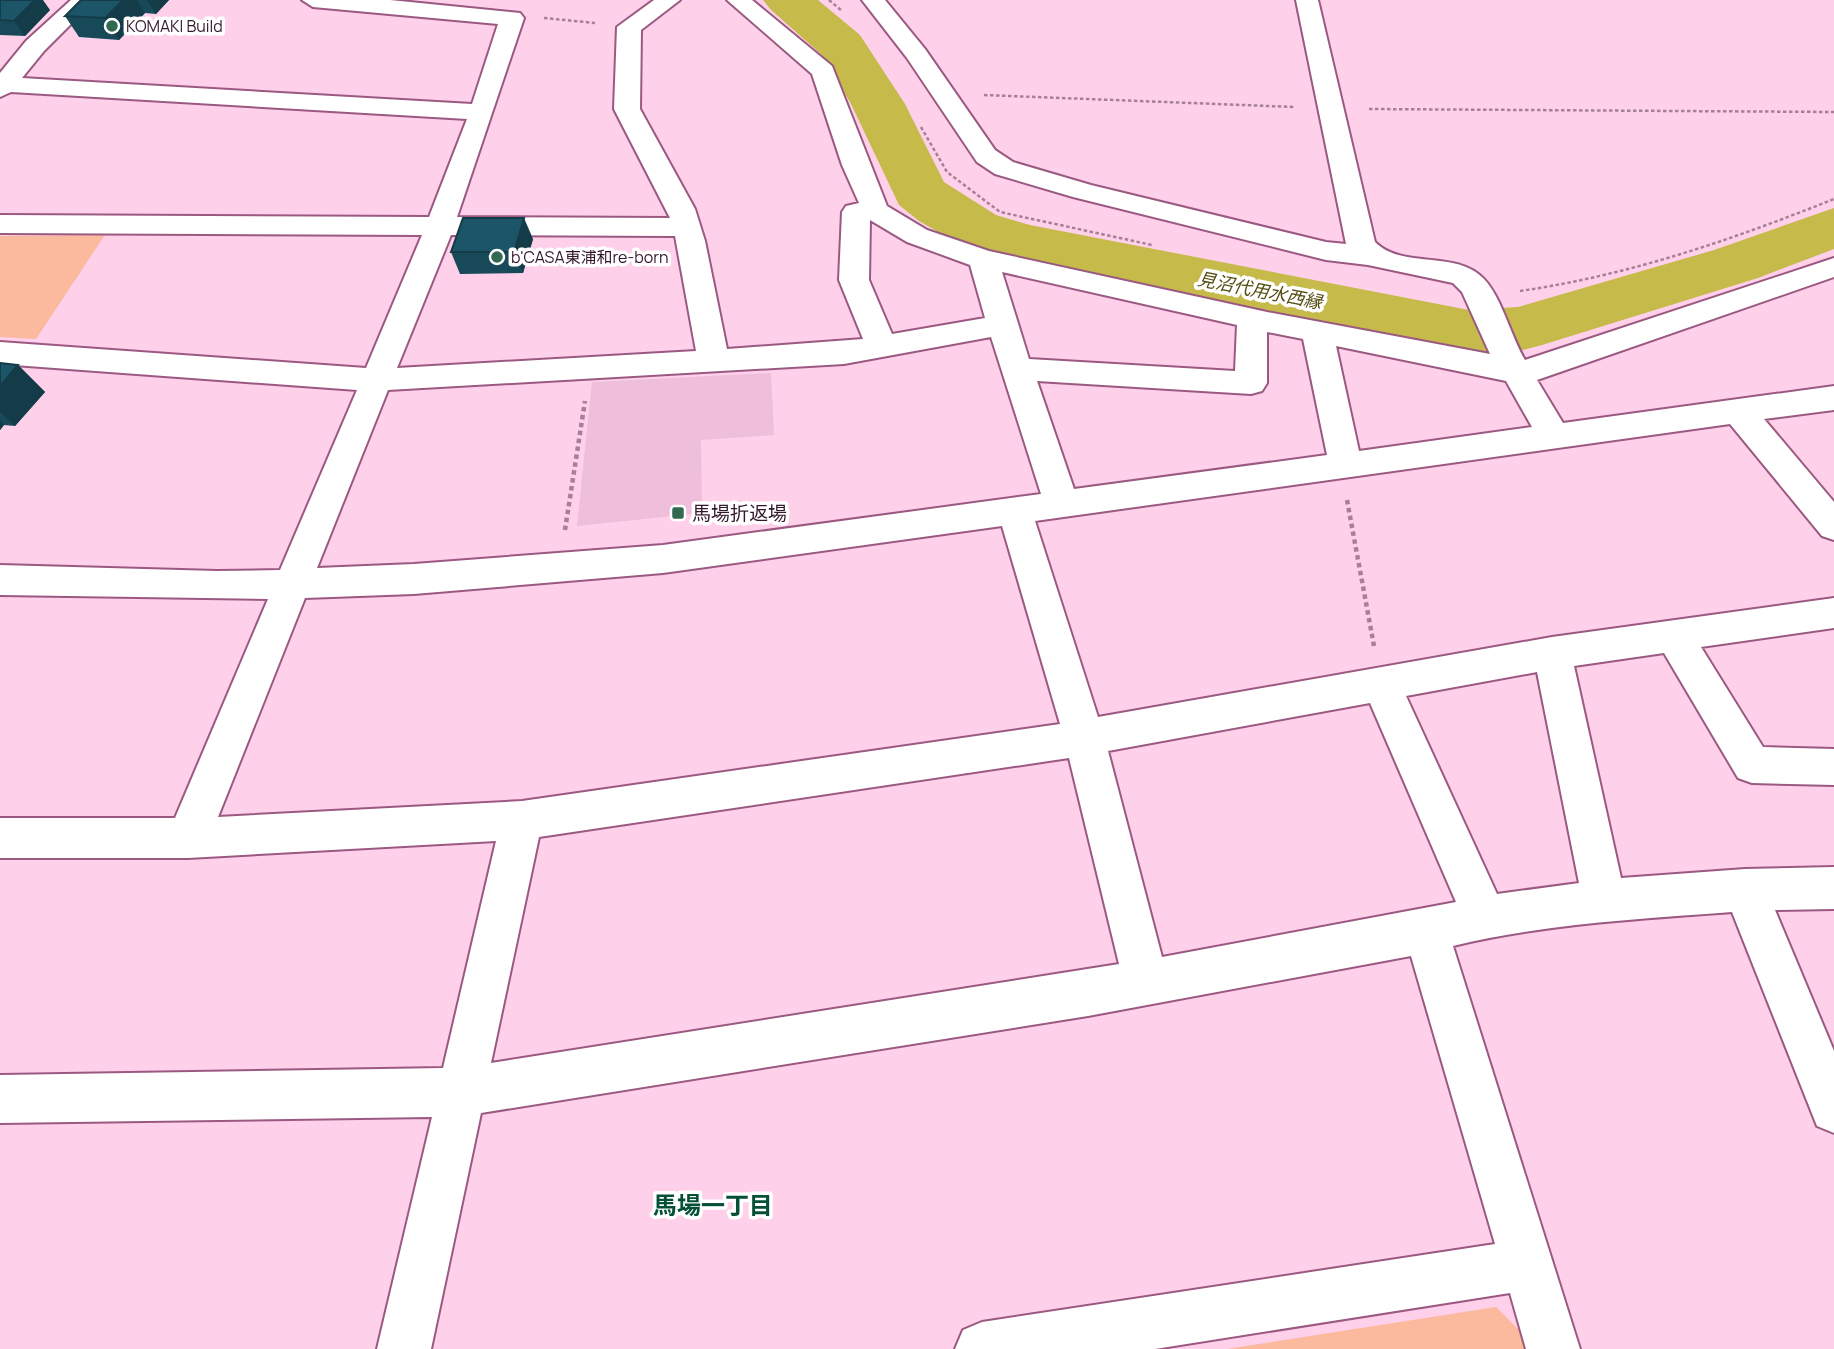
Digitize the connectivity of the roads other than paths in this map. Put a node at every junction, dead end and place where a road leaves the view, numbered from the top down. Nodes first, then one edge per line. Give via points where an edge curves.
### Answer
1 (85, 0) edge
2 (313, 0) edge
3 (669, 0) edge
4 (738, 0) edge
5 (873, 0) edge
6 (1307, 0) edge
7 (2, 86) edge
8 (482, 112) junction
9 (874, 210) junction
10 (0, 224) edge
11 (440, 226) junction
12 (685, 227) junction
13 (1372, 256) junction
14 (984, 259) junction
15 (1834, 267) edge
16 (1252, 318) junction
17 (1002, 325) junction
18 (1317, 331) junction
19 (882, 347) junction
20 (0, 353) edge
21 (713, 359) junction
22 (1019, 369) junction
23 (1519, 374) junction
24 (376, 380) junction
25 (1834, 398) edge
26 (1738, 411) junction
27 (1554, 437) junction
28 (1346, 480) junction
29 (1062, 505) junction
30 (1016, 512) junction
31 (1834, 526) edge
32 (0, 580) edge
33 (293, 584) junction
34 (1834, 613) edge
35 (1674, 636) junction
36 (1552, 653) junction
37 (1382, 685) junction
38 (1084, 737) junction
39 (1834, 768) edge
40 (522, 820) junction
41 (0, 838) edge
42 (188, 838) junction
43 (1834, 888) edge
44 (1745, 890) junction
45 (1604, 901) junction
46 (1485, 917) junction
47 (1426, 931) junction
48 (1146, 981) junction
49 (1817, 1032) edge
50 (461, 1092) junction
51 (0, 1099) edge
52 (1834, 1109) edge
53 (1525, 1265) junction
54 (404, 1349) edge
55 (982, 1349) edge
56 (1553, 1349) edge

1 - 7 street via 23,46
2 - 8 street via 512,18
3 - 12 street via 629,27 627,109 677,202
4 - 9 street via 823,71 855,165 872,194
5 - 13 street via 986,156 1004,168 1326,251
6 - 13 street via 1357,232
7 - 8 street
8 - 11 street
9 - 14 street via 917,236
9 - 19 street via 856,212 854,280
10 - 11 street
11 - 12 street
11 - 24 street
12 - 21 street
13 - 23 street via 1463,276 1475,287
14 - 16 street
14 - 17 street
15 - 23 street
16 - 18 street
16 - 22 street via 1251,383
17 - 19 street
17 - 22 street
18 - 23 street
18 - 28 street
19 - 21 street
20 - 24 street
21 - 24 street
22 - 29 street
23 - 27 street
24 - 33 street
25 - 26 street
26 - 27 street
26 - 31 street
27 - 28 street
28 - 29 street
29 - 30 street
30 - 33 street via 663,559
30 - 38 street
32 - 33 street
33 - 42 street
34 - 35 street
35 - 36 street
35 - 39 street via 1752,765
36 - 37 street
36 - 45 street
37 - 38 street
37 - 46 street
38 - 40 street
38 - 48 street
40 - 42 street
40 - 50 street
41 - 42 street
43 - 44 street
44 - 45 street
44 - 49 street
45 - 46 street
46 - 47 street
47 - 48 street
47 - 53 street
48 - 50 street
49 - 52 street
50 - 51 street
50 - 54 street
53 - 55 street
53 - 56 street

